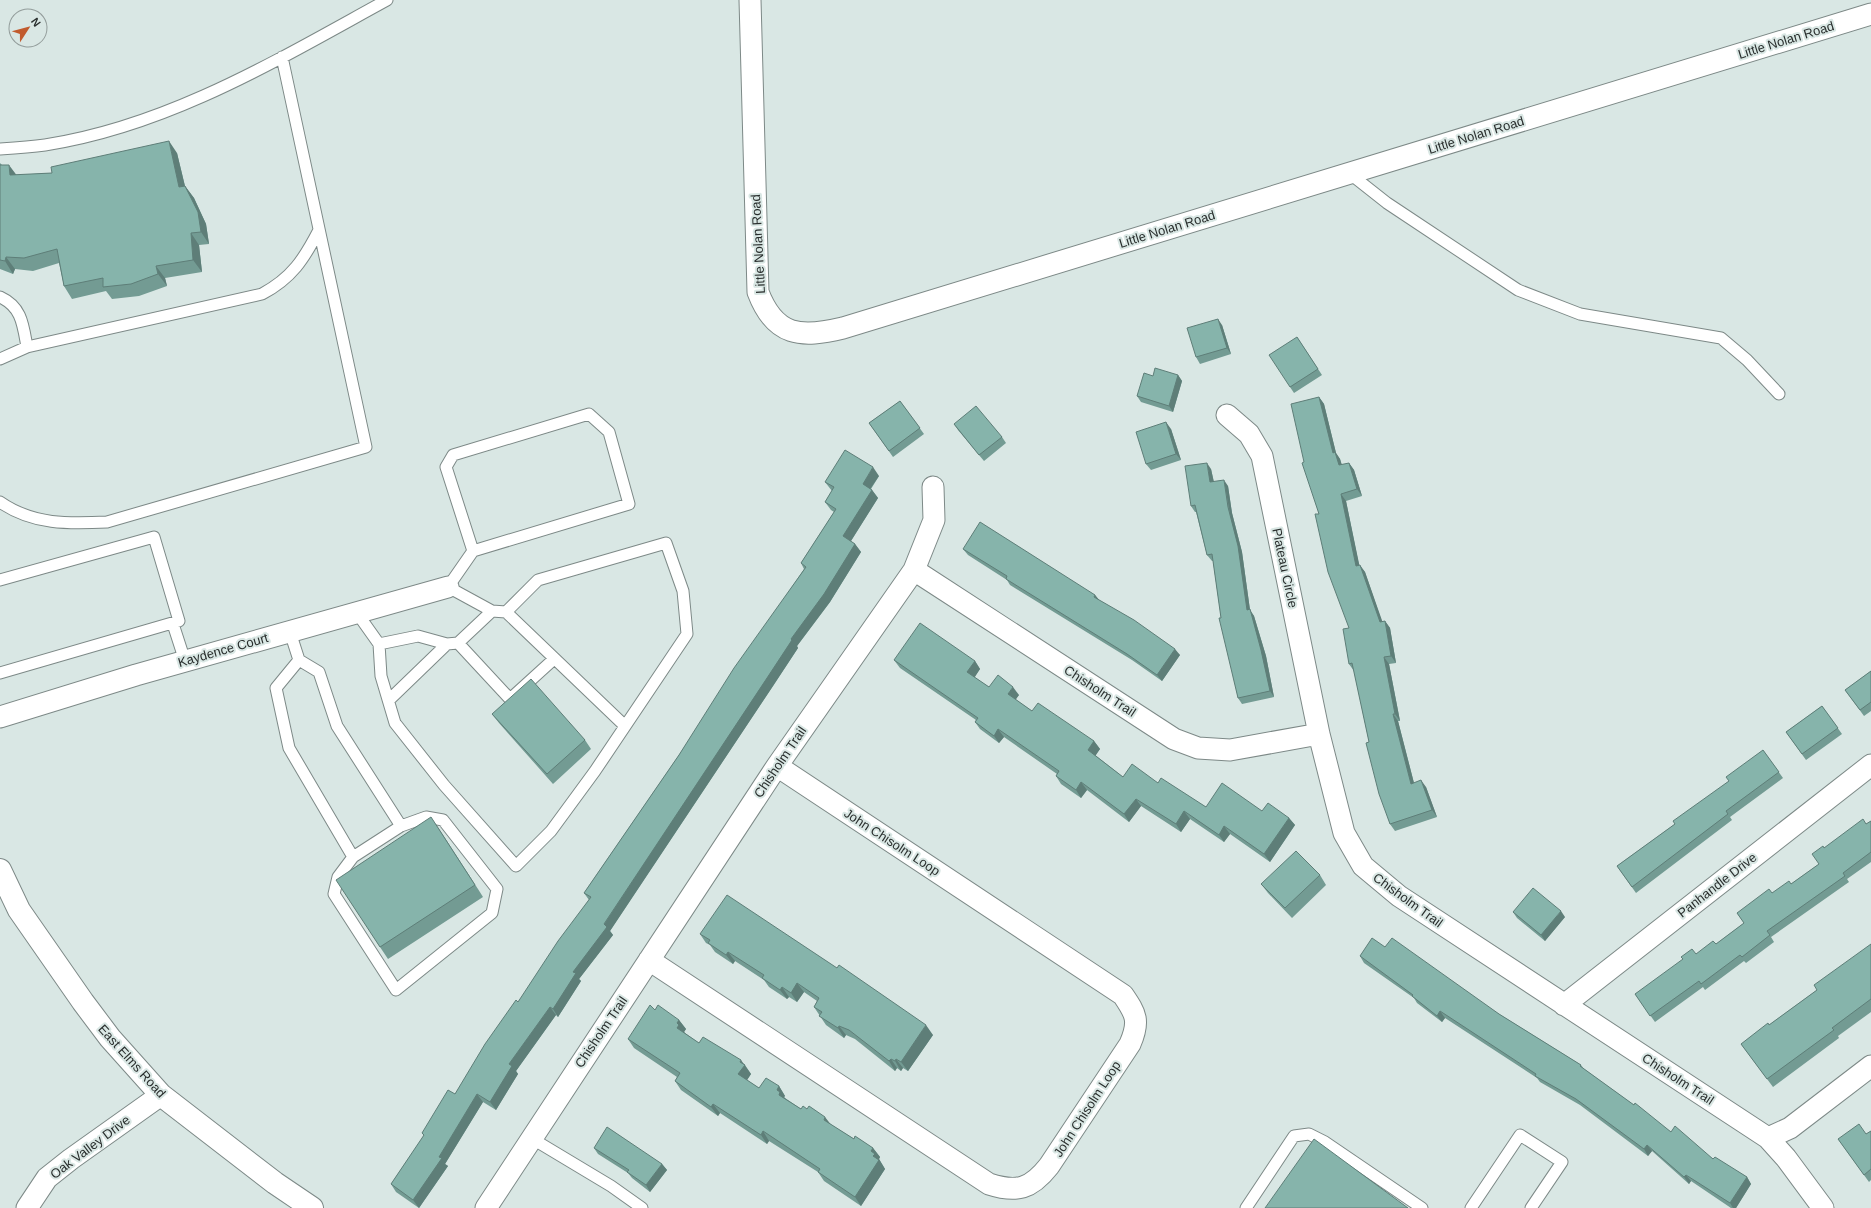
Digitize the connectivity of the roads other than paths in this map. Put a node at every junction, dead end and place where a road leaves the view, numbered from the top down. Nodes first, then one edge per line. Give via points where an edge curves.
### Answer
1 (387, 0) edge
2 (750, 0) edge
3 (1871, 14) edge
4 (282, 58) junction
5 (0, 149) edge
6 (1350, 173) junction
7 (319, 230) junction
8 (0, 297) edge
9 (27, 346) junction
10 (0, 359) edge
11 (1779, 394) dead end
12 (1227, 415) dead end
13 (933, 487) dead end
14 (0, 502) edge
15 (473, 551) junction
16 (914, 570) junction
17 (0, 580) edge
18 (448, 587) junction
19 (492, 611) junction
20 (506, 612) junction
21 (357, 613) junction
22 (173, 624) junction
23 (290, 632) junction
24 (379, 644) junction
25 (452, 644) junction
26 (554, 658) junction
27 (299, 660) junction
28 (185, 661) junction
29 (0, 673) edge
30 (389, 700) junction
31 (0, 717) edge
32 (625, 726) junction
33 (1319, 734) junction
34 (1871, 765) edge
35 (777, 766) junction
36 (402, 826) junction
37 (353, 857) junction
38 (0, 870) edge
39 (649, 960) junction
40 (1564, 1005) junction
41 (1871, 1066) edge
42 (161, 1095) junction
43 (531, 1138) junction
44 (1768, 1138) junction
45 (27, 1208) edge
46 (312, 1208) edge
47 (486, 1208) edge
48 (642, 1208) edge
49 (1246, 1208) edge
50 (1422, 1208) edge
51 (1471, 1208) edge
52 (1531, 1208) edge
53 (1823, 1208) edge

1 - 4 lane
2 - 6 street, Little Nolan Road via 758,292 763,305 782,328 799,334 818,334 843,328
3 - 6 street, Little Nolan Road
4 - 5 lane via 155,116 52,144
4 - 7 lane
6 - 11 lane via 1387,203 1518,290 1580,314 1721,338 1747,360
7 - 9 lane via 298,267 262,294
7 - 14 lane via 366,447 107,522 45,521
8 - 9 lane via 8,301 22,318
9 - 10 lane
12 - 33 street, Plateau Circle via 1249,434 1262,456
13 - 16 street via 934,520
15 - 15 lane via 446,467 453,455 589,414 609,432 629,504
15 - 18 lane
16 - 33 street, Chisholm Trail via 1174,739 1198,748 1230,750
16 - 35 street, Chisholm Trail
17 - 22 lane via 154,537 178,621
18 - 19 lane
18 - 21 street, Kaydence Court
19 - 20 lane
19 - 25 lane
20 - 26 lane
20 - 32 lane via 538,580 666,543 683,591 687,634
21 - 23 street, Kaydence Court
21 - 24 lane
22 - 28 lane
22 - 29 lane
23 - 27 lane
23 - 28 street, Kaydence Court
24 - 25 lane via 418,636
24 - 30 lane via 382,676
25 - 26 lane via 510,699
25 - 30 lane
26 - 32 lane
27 - 36 lane via 319,672 337,726
27 - 37 lane via 276,688 289,748
28 - 31 street, Kaydence Court
30 - 32 lane via 396,723 444,785 516,866 551,832
33 - 40 street, Chisholm Trail via 1344,833 1363,866 1399,896
34 - 40 street, Panhandle Drive
35 - 39 street, Chisholm Trail
35 - 39 street, John Chisolm Loop via 1123,995 1135,1012 1135,1032 1126,1050 1038,1180 1016,1190 1004,1189 989,1184
36 - 37 lane
36 - 37 lane via 426,817 443,820 497,889 492,913 396,990 334,894 338,877
38 - 42 main road, East Elms Road via 20,910 83,1002 110,1038
39 - 43 street, Chisholm Trail
40 - 44 street, Chisholm Trail
41 - 44 street via 1790,1128
42 - 45 street, Oak Valley Drive via 48,1178
42 - 46 main road, East Elms Road via 275,1183
43 - 47 street, Chisholm Trail
43 - 48 lane via 611,1186
44 - 53 street, Chisholm Trail
49 - 50 lane via 1294,1136 1309,1134 1325,1142
51 - 52 lane via 1520,1135 1562,1162

